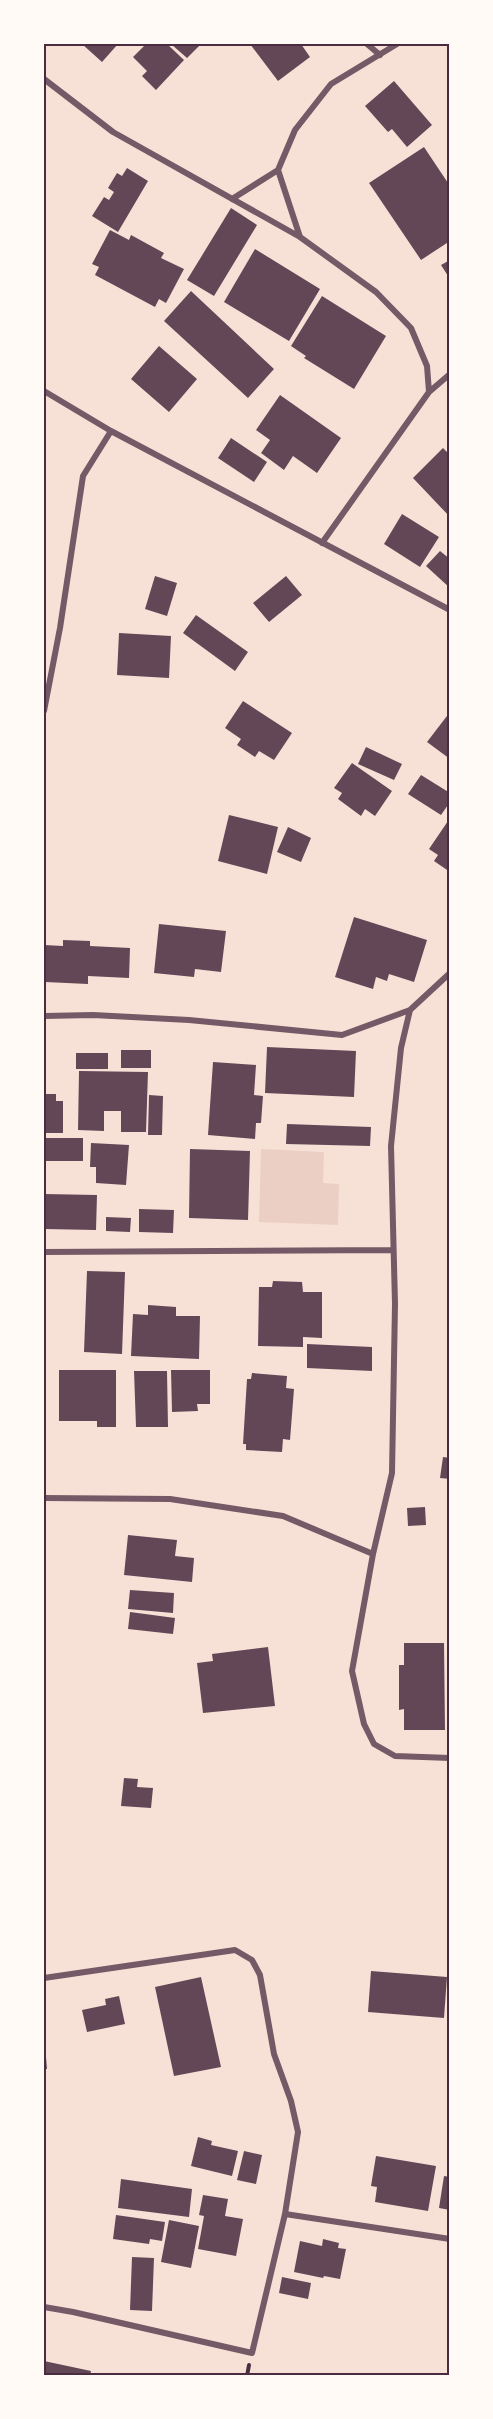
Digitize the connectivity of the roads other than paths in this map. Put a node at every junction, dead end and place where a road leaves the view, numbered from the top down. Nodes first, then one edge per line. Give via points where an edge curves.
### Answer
1 (367, 44) edge
2 (397, 44) edge
3 (380, 56) junction
4 (44, 79) edge
5 (278, 170) junction
6 (232, 200) junction
7 (300, 237) junction
8 (450, 374) edge
9 (44, 391) edge
10 (429, 392) junction
11 (111, 431) junction
12 (322, 543) junction
13 (450, 610) edge
14 (44, 711) edge
15 (450, 973) edge
16 (410, 1010) junction
17 (44, 1016) edge
18 (393, 1250) junction
19 (44, 1252) edge
20 (44, 1498) edge
21 (373, 1554) junction
22 (450, 1758) edge
23 (44, 1978) edge
24 (285, 2214) junction
25 (450, 2239) edge
26 (44, 2307) edge

1 - 3 street
2 - 3 street
3 - 5 street via 331,84 295,130
4 - 6 street via 113,132
5 - 6 street
5 - 7 street
6 - 7 street
7 - 10 street via 376,292 411,328 427,366
8 - 10 street
9 - 11 street
10 - 12 street
11 - 12 street
11 - 14 street via 83,476
12 - 13 street
15 - 16 street
16 - 17 street via 342,1035 189,1020
16 - 18 street via 401,1048 391,1146
18 - 19 street
18 - 21 street via 392,1473
20 - 21 street via 170,1499 283,1516
21 - 22 street via 352,1671 364,1724 374,1744 395,1756
23 - 24 street via 235,1950 252,1960 260,1975 274,2054 298,2132
24 - 25 street
24 - 26 street via 252,2353

